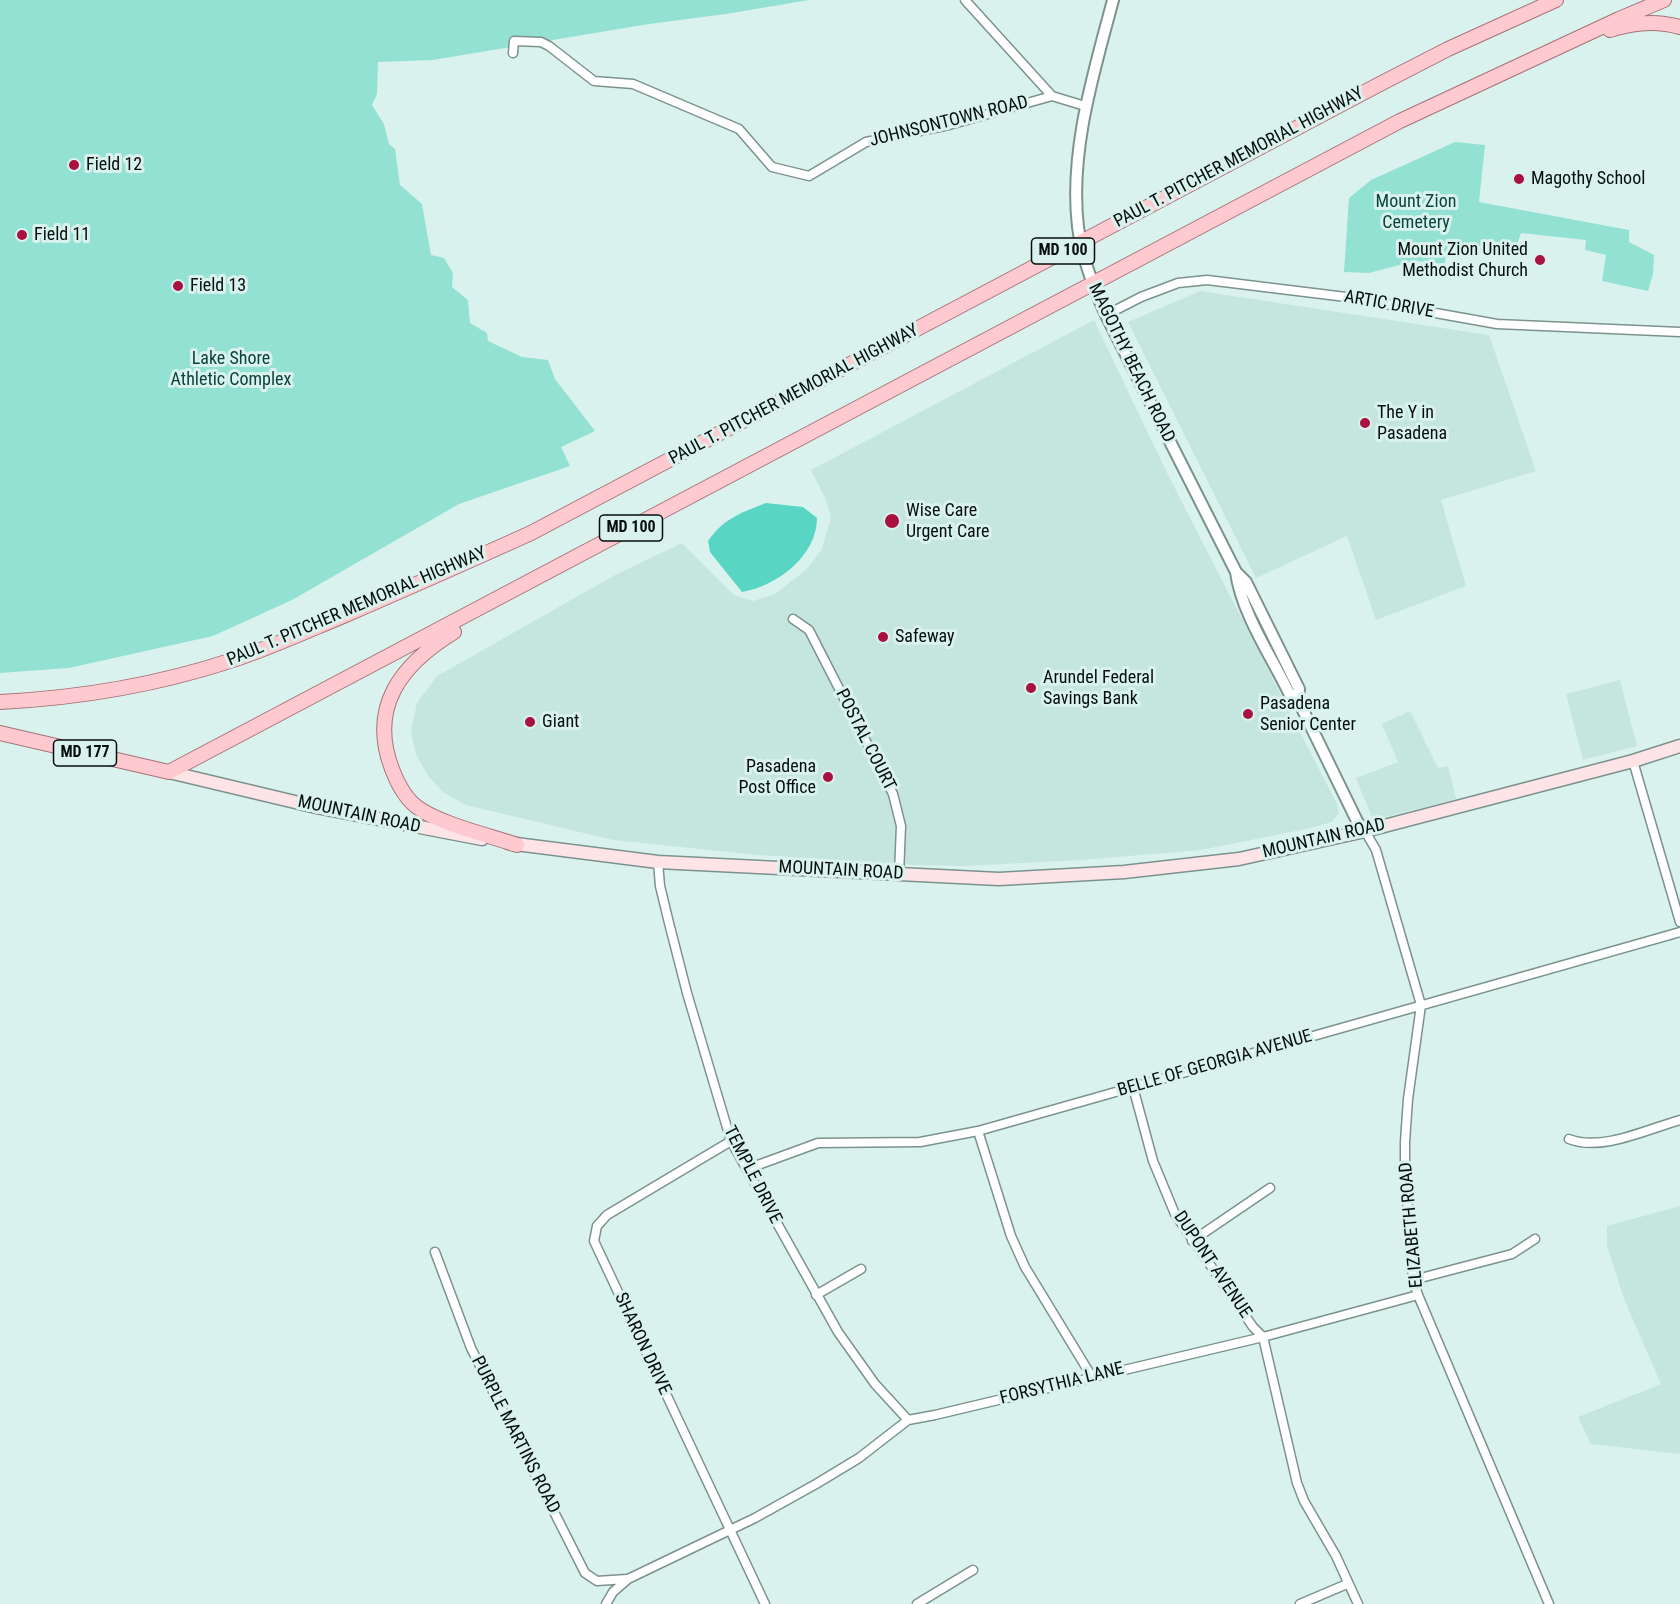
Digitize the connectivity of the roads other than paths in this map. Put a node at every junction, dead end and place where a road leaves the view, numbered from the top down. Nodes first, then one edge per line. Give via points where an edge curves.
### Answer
1 (965, 0) edge
2 (1113, 0) edge
3 (1548, 0) edge
4 (1556, 0) edge
5 (1664, 0) edge
6 (1521, 15) junction
7 (1680, 27) edge
8 (1546, 52) junction
9 (513, 53) dead end
10 (1052, 96) junction
11 (1084, 106) junction
12 (1081, 242) junction
13 (1092, 283) junction
14 (1106, 315) junction
15 (1680, 332) edge
16 (552, 571) junction
17 (793, 619) dead end
18 (0, 702) edge
19 (0, 733) edge
20 (1680, 746) edge
21 (1633, 760) junction
22 (169, 772) junction
23 (1365, 831) junction
24 (517, 845) junction
25 (658, 862) junction
26 (900, 874) junction
27 (1680, 922) edge
28 (1680, 932) edge
29 (1421, 1005) junction
30 (1133, 1087) junction
31 (1680, 1120) edge
32 (978, 1131) junction
33 (1569, 1139) dead end
34 (731, 1141) junction
35 (747, 1169) junction
36 (1270, 1188) dead end
37 (1535, 1239) dead end
38 (1192, 1241) junction
39 (435, 1252) dead end
40 (861, 1269) dead end
41 (1413, 1280) junction
42 (816, 1294) junction
43 (1418, 1295) junction
44 (1263, 1337) junction
45 (1092, 1377) junction
46 (908, 1420) junction
47 (730, 1530) junction
48 (974, 1570) dead end
49 (628, 1579) junction
50 (1347, 1584) junction
51 (606, 1604) edge
52 (765, 1604) edge
53 (917, 1604) edge
54 (1300, 1604) edge
55 (1358, 1604) edge
56 (1549, 1604) edge

1 - 10 street
2 - 11 street, MAGOTHY BEACH ROAD
3 - 6 main road
4 - 6 main road, PAUL T. PITCHER MEMORIAL HIGHWAY / MD 100
5 - 8 main road, MD 100
6 - 12 main road, PAUL T. PITCHER MEMORIAL HIGHWAY / MD 100 via 1378,85
7 - 8 main road via 1658,21 1638,23
8 - 13 main road, MD 100 via 1400,121
9 - 10 street, JOHNSONTOWN ROAD via 514,40 541,42 594,81 633,84 739,129 772,167 809,176 866,142
10 - 11 street, JOHNSONTOWN ROAD
11 - 12 street, MAGOTHY BEACH ROAD via 1076,197
12 - 13 street, MAGOTHY BEACH ROAD
12 - 18 main road, PAUL T. PITCHER MEMORIAL HIGHWAY / MD 100 via 566,516 396,593 234,660 190,673 107,691
13 - 14 street, MAGOTHY BEACH ROAD
13 - 16 main road, MD 100
14 - 15 street, ARTIC DRIVE via 1168,286 1207,280 1346,297 1497,324
14 - 23 street, MAGOTHY BEACH ROAD via 1236,572 1253,623 1289,693 1298,700
16 - 22 main road, MD 100
16 - 24 main road via 435,643 416,659 390,698 385,719 387,758 417,807 436,818
17 - 26 street, POSTAL COURT via 809,630 893,794 901,826
19 - 22 main road, MOUNTAIN ROAD / MD 177
20 - 21 main road, MOUNTAIN ROAD / MD 177
21 - 23 main road, MOUNTAIN ROAD / MD 177
21 - 27 street
22 - 24 main road, MOUNTAIN ROAD / MD 177 via 315,807
23 - 26 main road, MOUNTAIN ROAD / MD 177 via 1239,859 1124,872 999,879
23 - 29 street, ELIZABETH ROAD via 1376,850
24 - 25 main road, MOUNTAIN ROAD / MD 177
25 - 26 main road, MOUNTAIN ROAD / MD 177
25 - 34 street, TEMPLE DRIVE via 660,886 687,993
28 - 29 street, BELLE OF GEORGIA AVENUE
29 - 30 street, BELLE OF GEORGIA AVENUE
29 - 41 street, ELIZABETH ROAD via 1405,1151
30 - 32 street, BELLE OF GEORGIA AVENUE
30 - 38 street, DUPONT AVENUE via 1158,1178
31 - 33 street via 1594,1144
32 - 35 street, BELLE OF GEORGIA AVENUE via 920,1142 818,1143
32 - 45 street via 1011,1236 1025,1267
34 - 35 street, TEMPLE DRIVE
34 - 47 street, SHARON DRIVE via 607,1215 597,1226 594,1241
35 - 42 street, TEMPLE DRIVE
36 - 38 street
37 - 41 street via 1512,1254
38 - 44 street, DUPONT AVENUE
39 - 49 street, PURPLE MARTINS ROAD via 471,1348 585,1574 597,1581
40 - 42 street
41 - 43 street, ELIZABETH ROAD
42 - 46 street, TEMPLE DRIVE via 856,1360
43 - 44 street, FORSYTHIA LANE
43 - 56 street, ELIZABETH ROAD
44 - 45 street, FORSYTHIA LANE
44 - 50 street via 1297,1483
45 - 46 street, FORSYTHIA LANE
46 - 47 street, FORSYTHIA LANE via 859,1458
47 - 49 street, PURPLE MARTINS ROAD
47 - 52 street, SHARON DRIVE
48 - 53 street
49 - 51 street, PURPLE MARTINS ROAD
50 - 54 street
50 - 55 street

